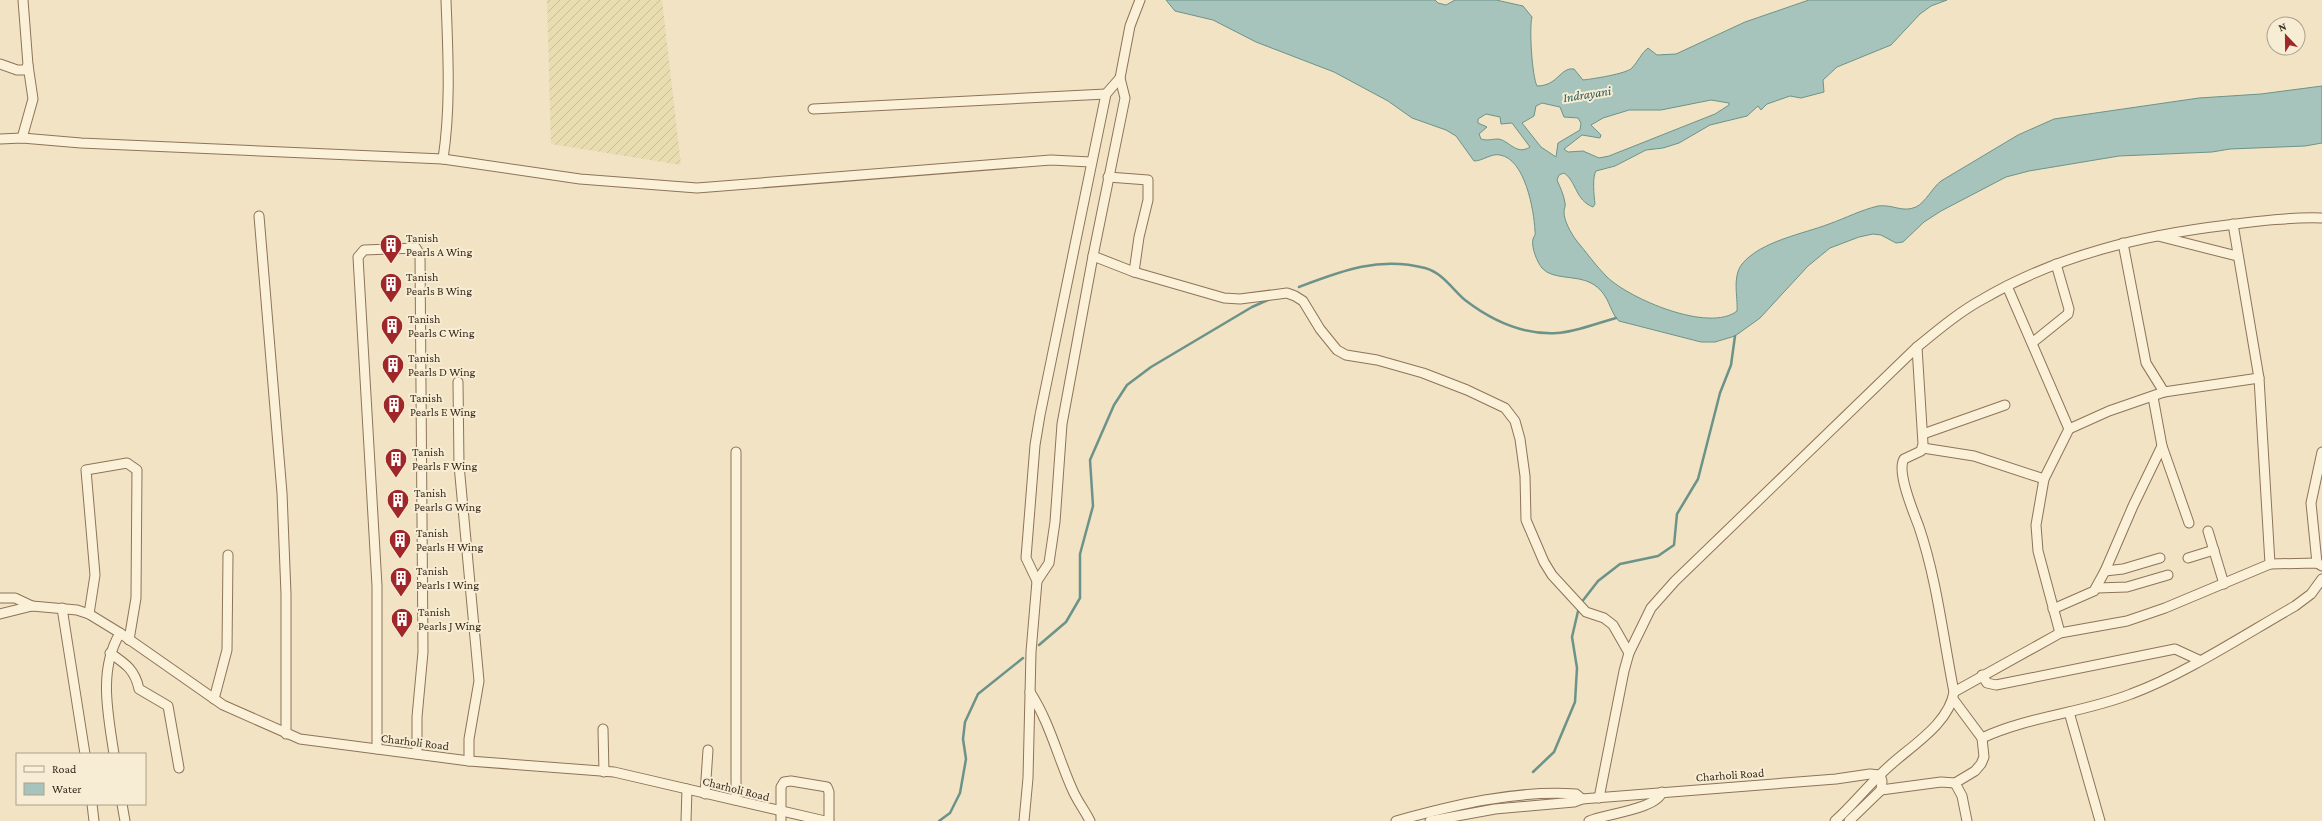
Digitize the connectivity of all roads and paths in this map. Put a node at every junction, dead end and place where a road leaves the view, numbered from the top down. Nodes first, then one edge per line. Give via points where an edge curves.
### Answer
1 (23, 0) edge
2 (446, 0) edge
3 (1140, 0) edge
4 (0, 64) edge
5 (28, 65) junction
6 (1120, 78) junction
7 (1106, 94) junction
8 (814, 109) dead end
9 (22, 138) junction
10 (0, 139) edge
11 (443, 159) junction
12 (1091, 162) junction
13 (1108, 177) junction
14 (259, 216) dead end
15 (2322, 218) edge
16 (2233, 224) junction
17 (2157, 236) junction
18 (2123, 243) junction
19 (1093, 256) junction
20 (2237, 256) junction
21 (2056, 264) junction
22 (1134, 272) junction
23 (2006, 286) junction
24 (2032, 343) junction
25 (1917, 347) junction
26 (2259, 378) junction
27 (458, 382) dead end
28 (2164, 392) junction
29 (2154, 397) junction
30 (2006, 405) dead end
31 (2070, 429) junction
32 (1923, 434) junction
33 (2162, 446) junction
34 (1923, 448) junction
35 (736, 452) dead end
36 (2322, 452) edge
37 (2044, 479) junction
38 (2189, 523) dead end
39 (2208, 531) dead end
40 (2214, 550) junction
41 (228, 554) dead end
42 (2160, 558) dead end
43 (2188, 558) dead end
44 (2270, 564) junction
45 (2320, 564) edge
46 (2105, 571) junction
47 (2168, 575) dead end
48 (2322, 579) edge
49 (1037, 581) junction
50 (2224, 584) junction
51 (2097, 588) junction
52 (0, 598) edge
53 (32, 606) junction
54 (62, 608) junction
55 (2053, 609) junction
56 (0, 614) edge
57 (89, 614) junction
58 (120, 633) junction
59 (2060, 634) junction
60 (129, 640) junction
61 (110, 653) junction
62 (1629, 653) junction
63 (2199, 660) junction
64 (1982, 675) junction
65 (1030, 692) junction
66 (1954, 695) junction
67 (214, 699) junction
68 (2070, 712) junction
69 (603, 729) dead end
70 (286, 734) junction
71 (1982, 738) junction
72 (377, 749) junction
73 (708, 750) dead end
74 (85, 753) edge
75 (114, 753) edge
76 (417, 754) junction
77 (469, 761) junction
78 (179, 768) dead end
79 (604, 772) junction
80 (1880, 775) junction
81 (1955, 784) junction
82 (687, 789) junction
83 (1881, 790) junction
84 (1662, 792) junction
85 (705, 794) junction
86 (1599, 798) junction
87 (1582, 799) junction
88 (736, 800) junction
89 (92, 805) edge
90 (122, 805) edge
91 (781, 816) edge
92 (94, 821) edge
93 (125, 821) edge
94 (686, 821) edge
95 (825, 821) edge
96 (829, 821) edge
97 (1024, 821) edge
98 (1090, 821) edge
99 (1396, 821) edge
100 (1430, 821) edge
101 (1589, 821) edge
102 (1834, 821) edge
103 (1849, 821) edge
104 (1967, 821) edge
105 (2100, 821) edge

1 - 5 street
2 - 11 street via 449,88 448,124
3 - 6 street via 1130,26
4 - 5 street via 17,70 25,70
5 - 9 street via 33,99
6 - 7 street
6 - 13 street via 1125,98
7 - 8 street
7 - 12 street
9 - 10 street
9 - 11 street
11 - 12 street via 580,179 697,188 1051,160
12 - 49 street via 1035,445 1026,558
13 - 19 street
13 - 22 street via 1148,180 1148,200
14 - 70 street via 282,492 286,594
15 - 16 street
16 - 17 street
16 - 20 street
17 - 18 street
17 - 20 street
18 - 21 street
18 - 28 street via 2146,363
19 - 22 street
19 - 49 street via 1062,424 1051,553 1049,563
20 - 26 street
21 - 23 street
21 - 24 street via 2069,309 2068,314
22 - 62 street via 1224,298 1240,299 1287,293 1303,301 1320,330 1337,350 1346,355 1377,360 1423,373 1505,408 1515,421 1520,439 1526,483 1524,505 1528,529 1544,562 1552,575 1586,612 1604,618 1614,625
23 - 24 street
23 - 25 street via 1947,322
24 - 31 street
25 - 32 street
25 - 62 street via 1675,581 1651,608
26 - 28 street
26 - 44 street
27 - 77 street via 459,465 479,681 469,739
28 - 29 street
29 - 31 street via 2109,411
29 - 33 street
30 - 32 street
31 - 37 street
32 - 34 street
33 - 38 street
33 - 46 street
34 - 37 street via 1974,456
34 - 66 street via 1904,460 1901,467 1930,558
35 - 88 street
36 - 45 street via 2311,503
37 - 55 street via 2037,510 2036,538
39 - 40 street
40 - 43 street
40 - 50 street
41 - 67 street via 227,650
42 - 46 street via 2123,569
44 - 45 street
44 - 50 street
46 - 51 street
47 - 51 street via 2127,587
48 - 63 street via 2311,594 2295,606
49 - 65 street
50 - 59 street via 2184,602 2127,620
51 - 55 street
52 - 53 street, Charholi Road via 15,598
53 - 54 street, Charholi Road
53 - 56 street, Charholi Road
54 - 57 street, Charholi Road
54 - 74 street
55 - 59 street
57 - 58 street, Charholi Road
57 - 60 street via 95,575 86,470 127,463 137,470 136,598
58 - 60 street, Charholi Road
58 - 61 street
59 - 64 street
60 - 67 street, Charholi Road
61 - 75 street via 106,684
61 - 78 street via 130,667 137,678 139,690 168,706
62 - 86 street
63 - 64 street via 2175,649 1996,685 1987,683
63 - 68 street via 2146,689
64 - 66 street
65 - 97 street
65 - 98 street via 1041,708 1074,792
66 - 71 street
66 - 80 street via 1929,732
67 - 70 street, Charholi Road
68 - 71 street via 2013,725
68 - 105 street
69 - 79 street
70 - 72 street, Charholi Road via 300,739
71 - 81 street via 1984,757 1981,764
72 - 76 street, Charholi Road
72 - 76 street via 377,586 358,257 364,250 416,248 420,256 423,644 417,717
73 - 85 street
76 - 77 street, Charholi Road
77 - 79 street, Charholi Road
79 - 82 street, Charholi Road
80 - 83 street
80 - 84 street, Charholi Road
80 - 102 street via 1862,796
81 - 83 street via 1941,782
81 - 104 street via 1962,796
82 - 85 street, Charholi Road
82 - 94 street
83 - 103 street
84 - 86 street, Charholi Road
84 - 101 street via 1654,802
85 - 88 street, Charholi Road
86 - 87 street, Charholi Road
87 - 99 street, Charholi Road via 1576,794 1523,795 1446,808
87 - 100 street, Charholi Road via 1574,802 1495,809
88 - 91 street, Charholi Road
89 - 92 street
90 - 93 street
91 - 95 street, Charholi Road
91 - 96 street via 781,787 784,782 791,780 827,787

